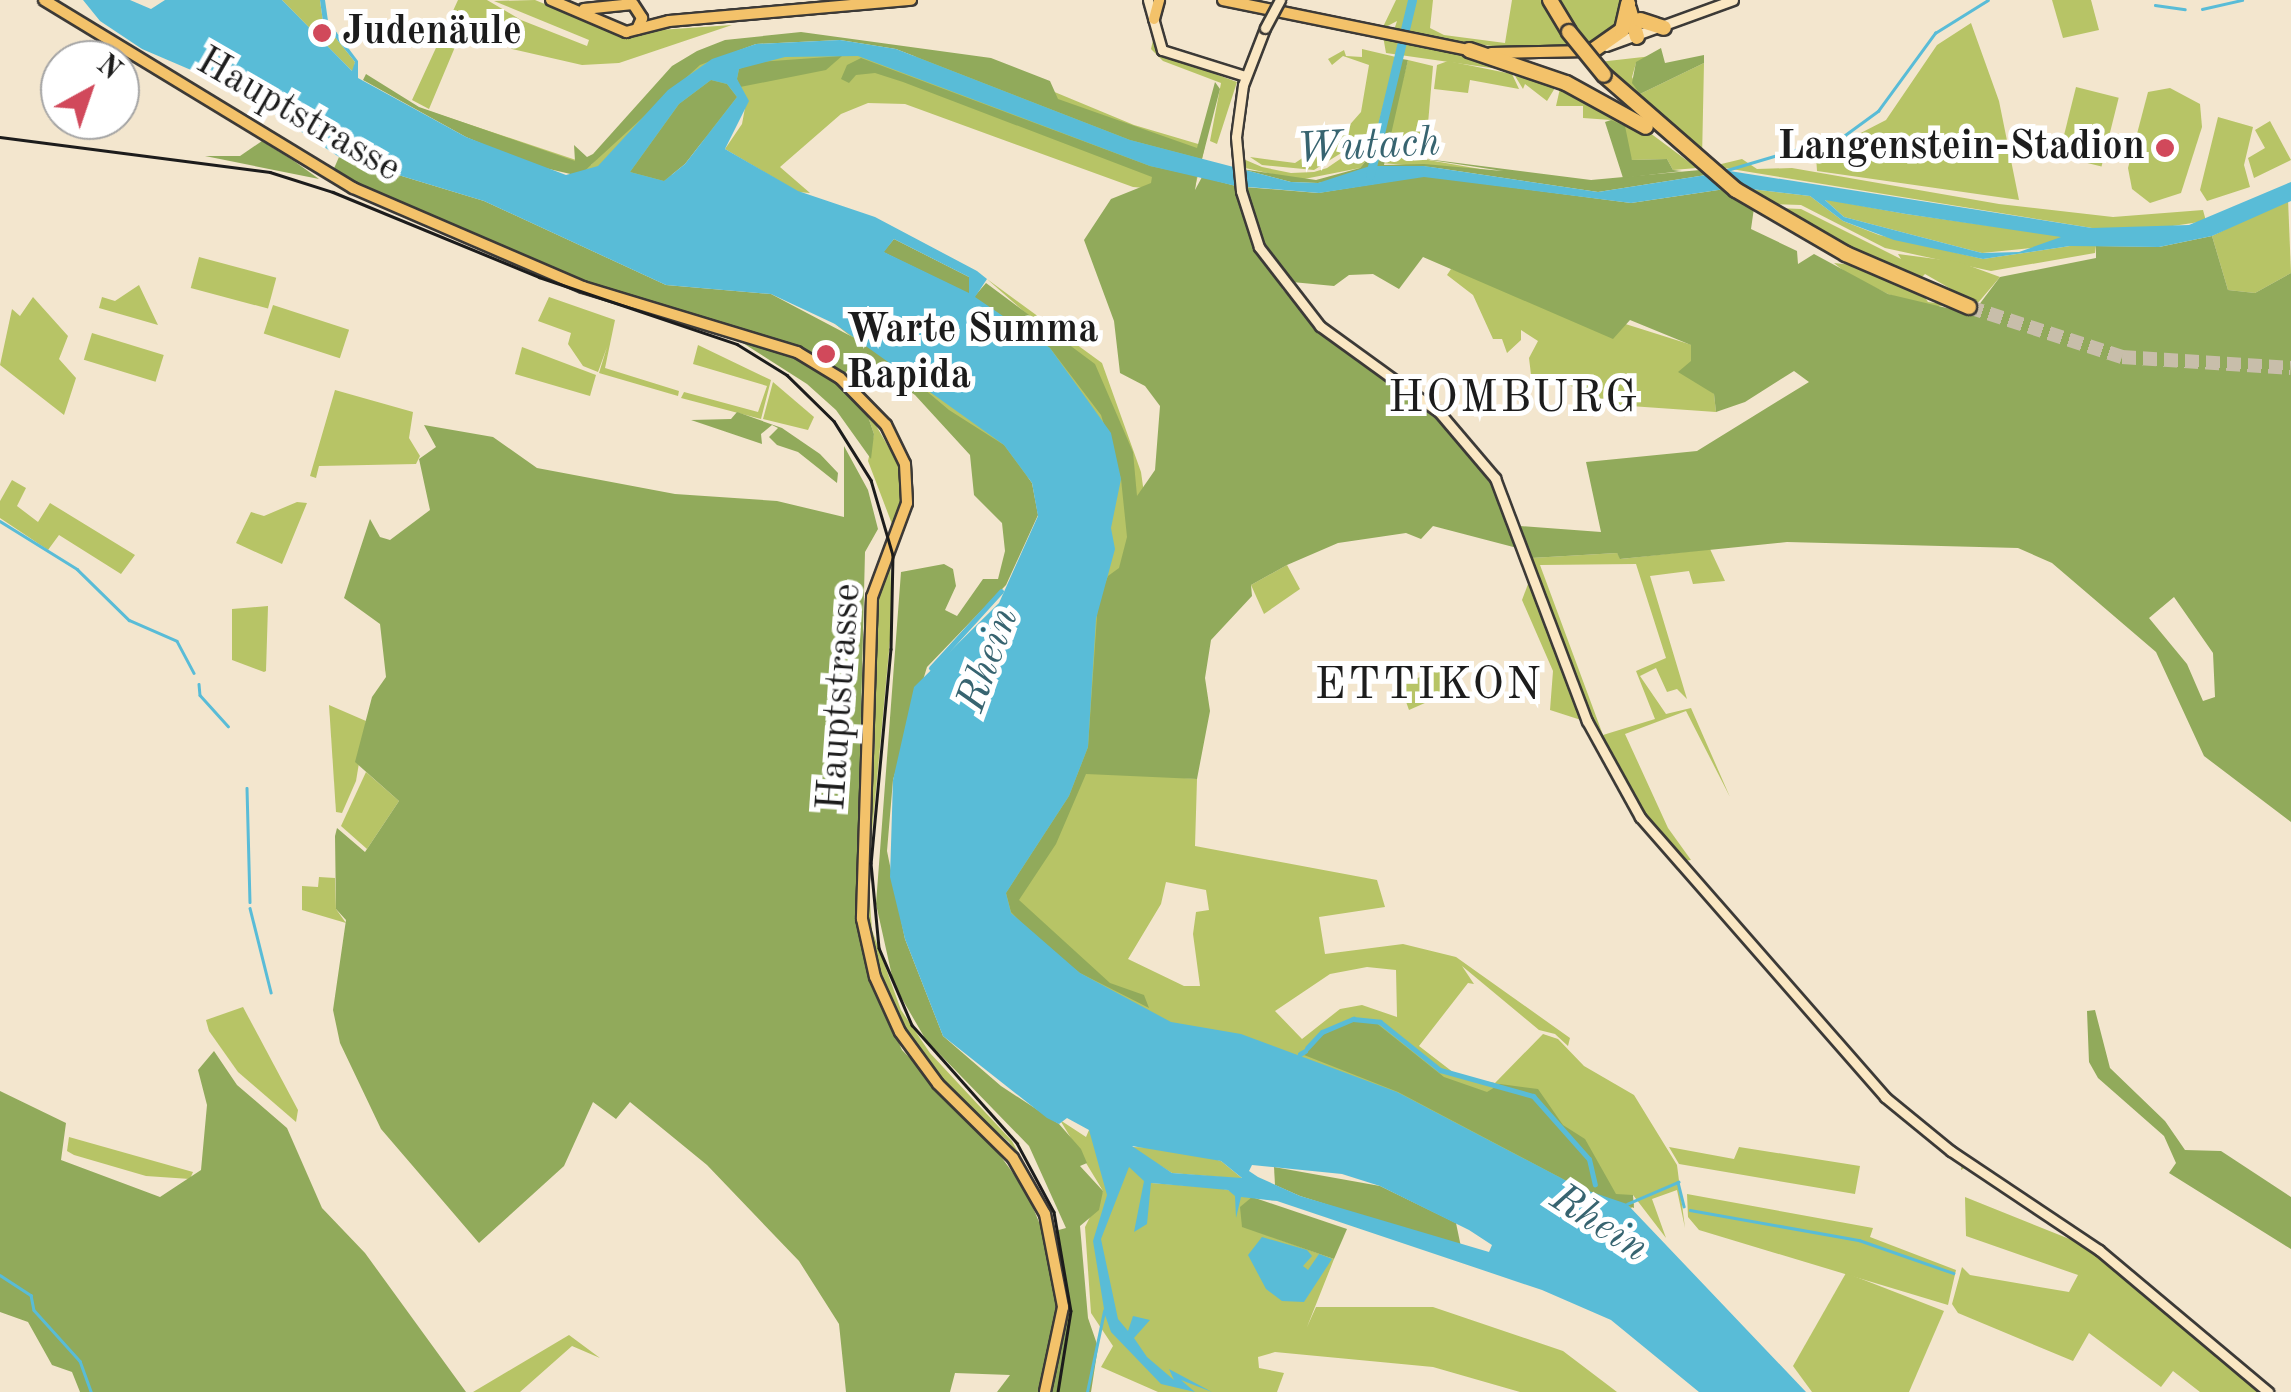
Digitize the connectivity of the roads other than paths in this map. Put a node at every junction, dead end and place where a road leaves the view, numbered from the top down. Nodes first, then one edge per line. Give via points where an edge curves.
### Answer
1 (44, 0) edge
2 (551, 0) edge
3 (911, 0) edge
4 (1148, 0) edge
5 (1159, 0) edge
6 (1228, 0) edge
7 (1256, 0) edge
8 (1280, 0) edge
9 (1550, 0) edge
10 (1733, 0) edge
11 (1628, 2) edge
12 (614, 6) junction
13 (1266, 8) junction
14 (583, 9) junction
15 (640, 11) junction
16 (1154, 19) junction
17 (669, 22) junction
18 (612, 24) junction
19 (636, 28) junction
20 (1664, 28) joint
21 (1640, 31) junction
22 (1469, 50) junction
23 (1592, 50) junction
24 (1252, 56) junction
25 (1231, 71) junction
26 (1245, 76) junction
27 (1691, 156) junction
28 (1969, 307) tunnel mouth
29 (1045, 1392) edge
30 (2268, 1392) edge

1 - 29 main road, Hauptstrasse via 353,188 583,288 797,352 840,378 886,425 904,464 907,496 872,597 862,919 875,977 906,1042 1013,1158 1045,1214 1064,1308
2 - 14 main road
3 - 17 main road
4 - 16 main road
5 - 16 main road
6 - 13 main road
7 - 13 main road
8 - 24 main road, bridge
9 - 27 highway, bridge via 1604,74
10 - 20 main road
11 - 21 highway
11 - 23 highway via 1622,30
12 - 14 main road
12 - 15 main road
12 - 18 main road
13 - 22 main road
14 - 18 main road
15 - 17 main road
15 - 19 main road
16 - 25 main road via 1166,54
17 - 19 main road
18 - 19 main road
20 - 21 highway
21 - 23 main road
22 - 23 main road via 1536,56
22 - 27 highway via 1562,81
24 - 25 main road
24 - 26 main road
25 - 26 main road
26 - 30 main road via 1236,148 1244,206 1268,264 1299,305 1438,412 1495,478 1604,759 1640,817 1910,1118 2099,1250
27 - 28 highway via 1787,222

